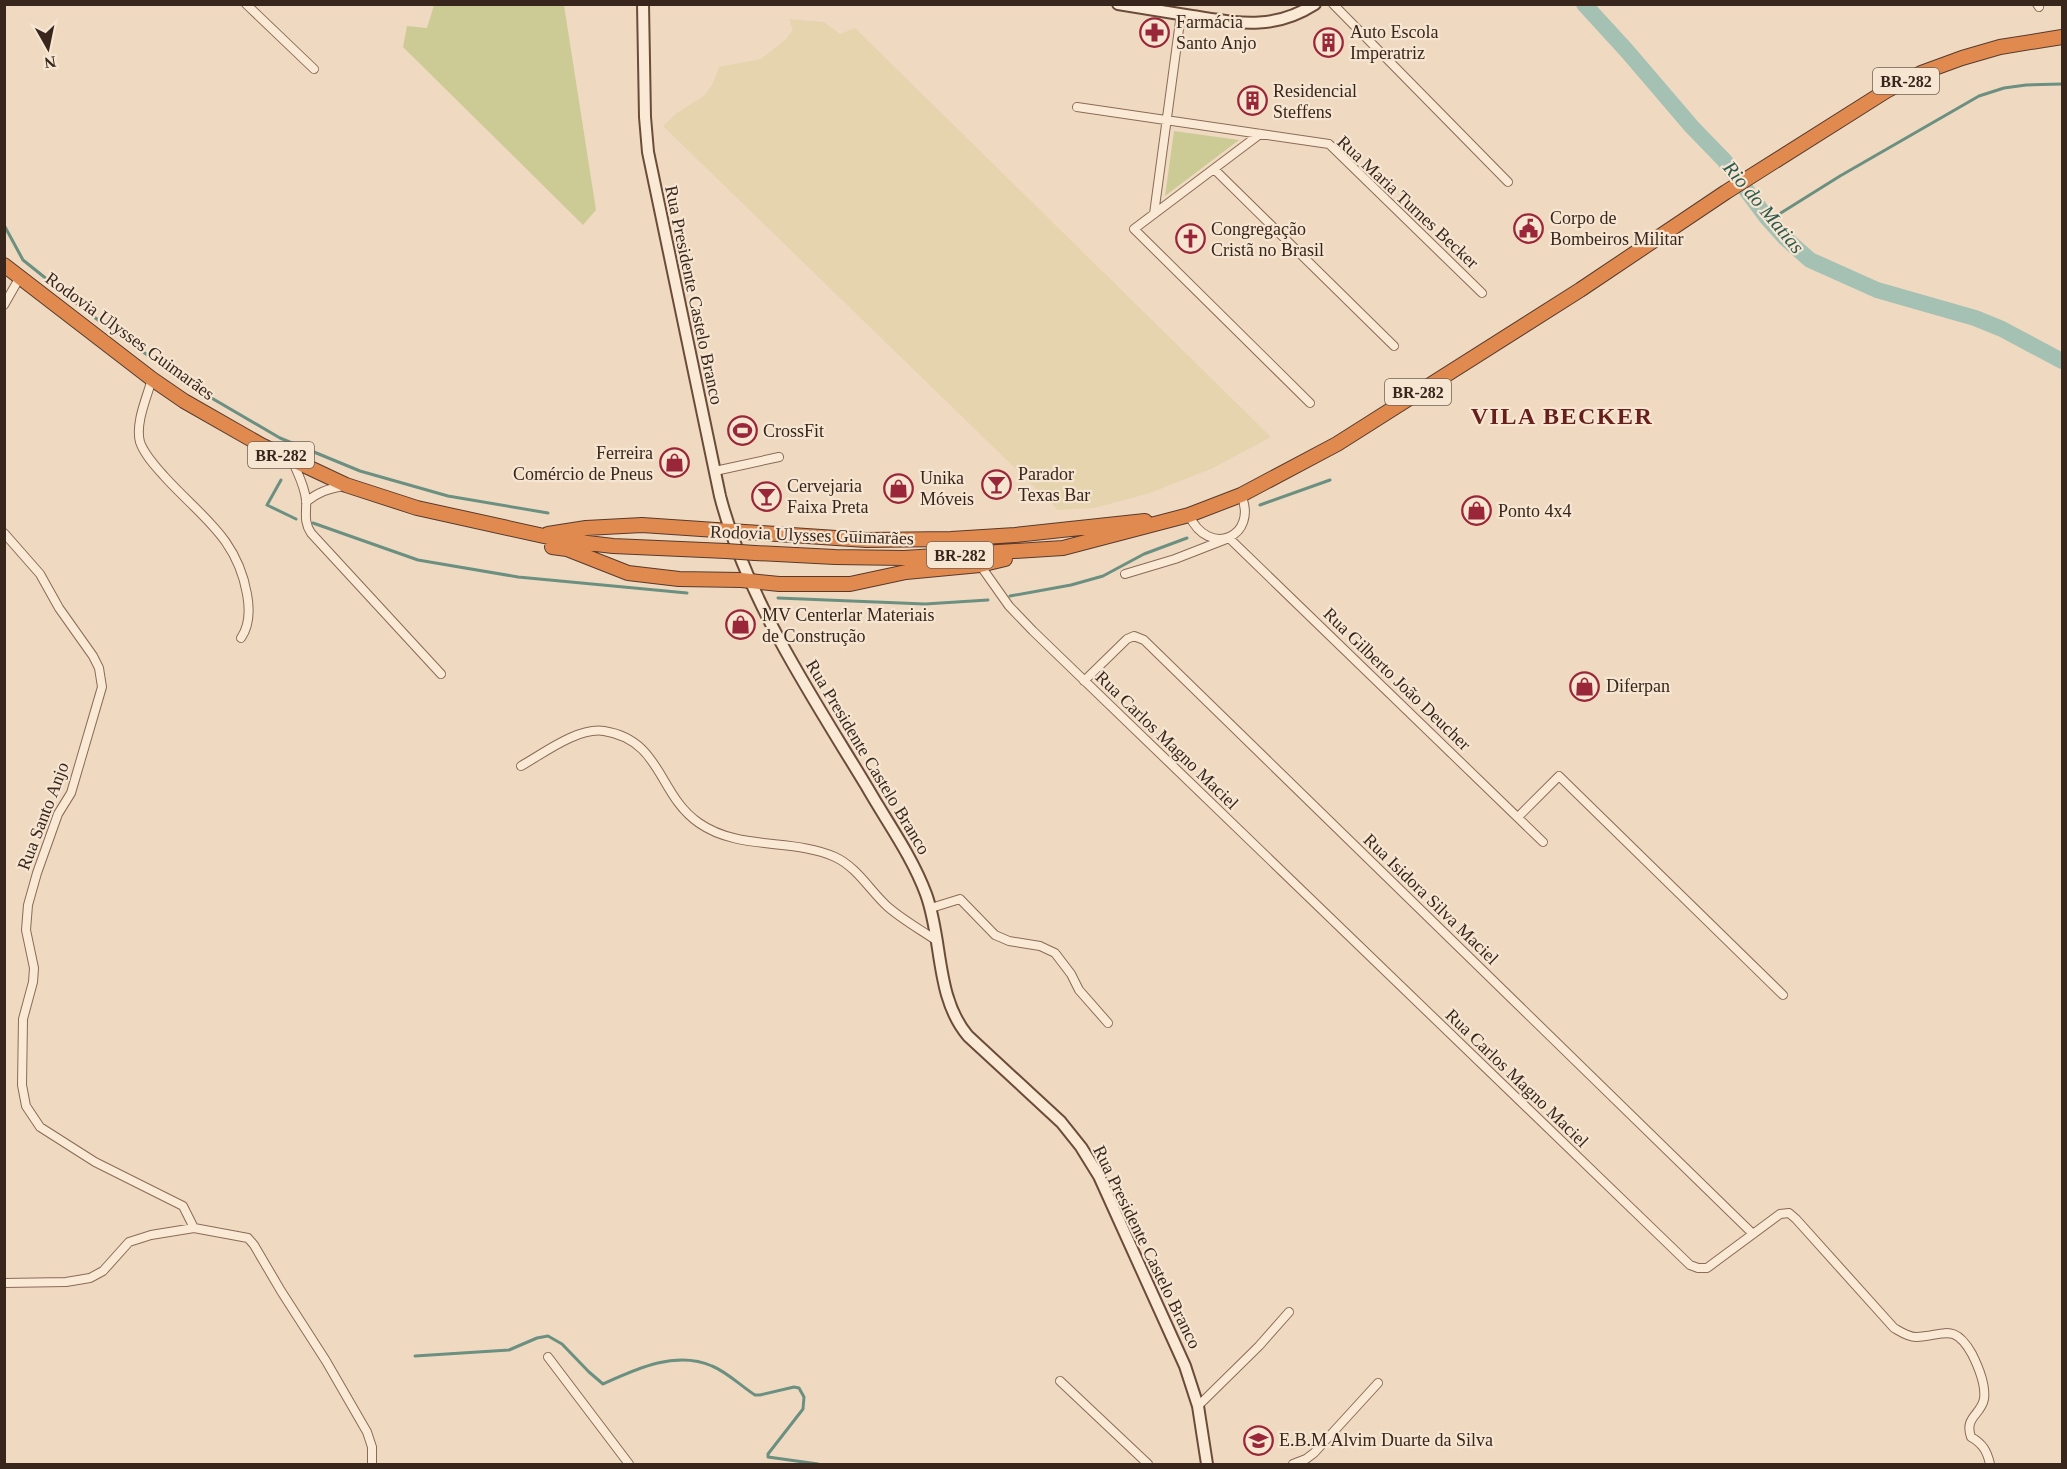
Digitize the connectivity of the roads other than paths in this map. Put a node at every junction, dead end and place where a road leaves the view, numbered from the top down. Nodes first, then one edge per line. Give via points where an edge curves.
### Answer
1 (246, 4) edge
2 (643, 4) edge
3 (1118, 4) edge
4 (1315, 4) edge
5 (1333, 4) edge
6 (1181, 14) junction
7 (2062, 38) edge
8 (314, 69) dead end
9 (1077, 108) dead end
10 (1166, 121) junction
11 (1260, 134) junction
12 (1214, 169) junction
13 (1508, 182) dead end
14 (1154, 214) junction
15 (4, 265) edge
16 (20, 277) junction
17 (1482, 293) dead end
18 (4, 305) edge
19 (1394, 346) dead end
20 (152, 379) junction
21 (1310, 403) dead end
22 (780, 457) dead end
23 (293, 462) junction
24 (715, 471) junction
25 (346, 485) junction
26 (1241, 495) junction
27 (306, 502) junction
28 (1184, 517) junction
29 (476, 521) junction
30 (730, 531) junction
31 (4, 533) edge
32 (537, 536) junction
33 (1229, 538) junction
34 (1063, 548) junction
35 (980, 565) junction
36 (1125, 574) dead end
37 (752, 581) junction
38 (241, 638) dead end
39 (441, 674) dead end
40 (1084, 681) junction
41 (521, 766) dead end
42 (1518, 817) junction
43 (1543, 842) dead end
44 (931, 908) junction
45 (938, 942) junction
46 (1783, 995) dead end
47 (1108, 1023) dead end
48 (194, 1228) junction
49 (1753, 1234) junction
50 (4, 1283) edge
51 (1289, 1312) dead end
52 (548, 1357) dead end
53 (1060, 1381) dead end
54 (1378, 1383) dead end
55 (1198, 1406) junction
56 (372, 1464) edge
57 (629, 1464) edge
58 (1149, 1464) edge
59 (1207, 1464) edge
60 (1215, 1464) edge
61 (1293, 1464) edge
62 (1990, 1464) edge

1 - 8 street
2 - 24 street, Rua Presidente Castelo Branco via 648,152
3 - 6 street
4 - 6 street via 1285,19 1256,23
5 - 13 street
6 - 10 street
7 - 26 highway, Rodovia Ulysses Guimarães / BR-282 via 2000,47 1962,58 1921,73 1859,107 1337,444
9 - 10 street, Rua Maria Turnes Becker
10 - 11 street, Rua Maria Turnes Becker
10 - 14 street
11 - 12 street
11 - 17 street, Rua Maria Turnes Becker via 1329,144
12 - 14 street
12 - 19 street
14 - 21 street via 1134,229
15 - 16 highway, Rodovia Ulysses Guimarães / BR-282
16 - 18 street
16 - 20 highway, Rodovia Ulysses Guimarães / BR-282
20 - 23 highway, Rodovia Ulysses Guimarães / BR-282 via 225,426
20 - 38 street via 142,414 141,444 161,472 232,549 248,603 248,620
22 - 24 street
23 - 25 highway, Rodovia Ulysses Guimarães / BR-282
23 - 27 street
24 - 30 street, Rua Presidente Castelo Branco
25 - 27 street via 323,490
25 - 29 highway, Rodovia Ulysses Guimarães / BR-282 via 417,508
26 - 28 highway, Rodovia Ulysses Guimarães / BR-282
26 - 33 street via 1245,514 1242,526
27 - 39 street via 305,518 311,533
28 - 30 highway via 951,539 866,540
28 - 33 street via 1210,538
28 - 34 highway, Rodovia Ulysses Guimarães / BR-282
29 - 32 highway, Rodovia Ulysses Guimarães / BR-282
29 - 37 highway via 518,540 567,549 628,573
30 - 32 highway via 629,525
30 - 37 street, Rua Presidente Castelo Branco
31 - 48 street, Rua Santo Anjo via 40,574 58,608 93,656 102,687 70,793 58,814 28,905 26,930 34,975 23,1019 22,1085 26,1106 40,1127 87,1157 179,1203
32 - 34 highway, Rodovia Ulysses Guimarães / BR-282, bridge via 613,546 835,557 903,558
33 - 36 street
33 - 42 street, Rua Gilberto João Deucher
34 - 35 highway
35 - 37 highway via 906,572 850,584
35 - 40 street, Rua Carlos Magno Maciel via 1009,606
37 - 44 street, Rua Presidente Castelo Branco via 809,691 915,867
40 - 49 street, Rua Carlos Magno Maciel via 1690,1265 1707,1268
40 - 49 street, Rua Isidora Silva Maciel via 1127,639 1134,636 1144,640
41 - 45 street via 586,732 607,732 632,740 644,750 697,823 731,837 836,857 895,913
42 - 43 street, Rua Gilberto João Deucher
42 - 46 street via 1559,776
44 - 45 street, Rua Presidente Castelo Branco
44 - 47 street via 960,899 995,935 1055,953 1079,990
45 - 55 street, Rua Presidente Castelo Branco via 948,999 958,1024 1061,1122 1099,1176 1185,1366
48 - 50 street via 133,1240 103,1271 90,1278
48 - 56 street via 245,1237 254,1245 367,1432
49 - 62 street, Rua Carlos Magno Maciel via 1780,1214 1789,1214 1894,1328 1915,1337 1944,1332 1959,1336 1973,1356 1984,1389 1984,1401 1968,1429 1988,1452
51 - 55 street
52 - 57 street
53 - 58 street
54 - 61 street via 1314,1453
55 - 59 street, Rua Presidente Castelo Branco
59 - 60 street

